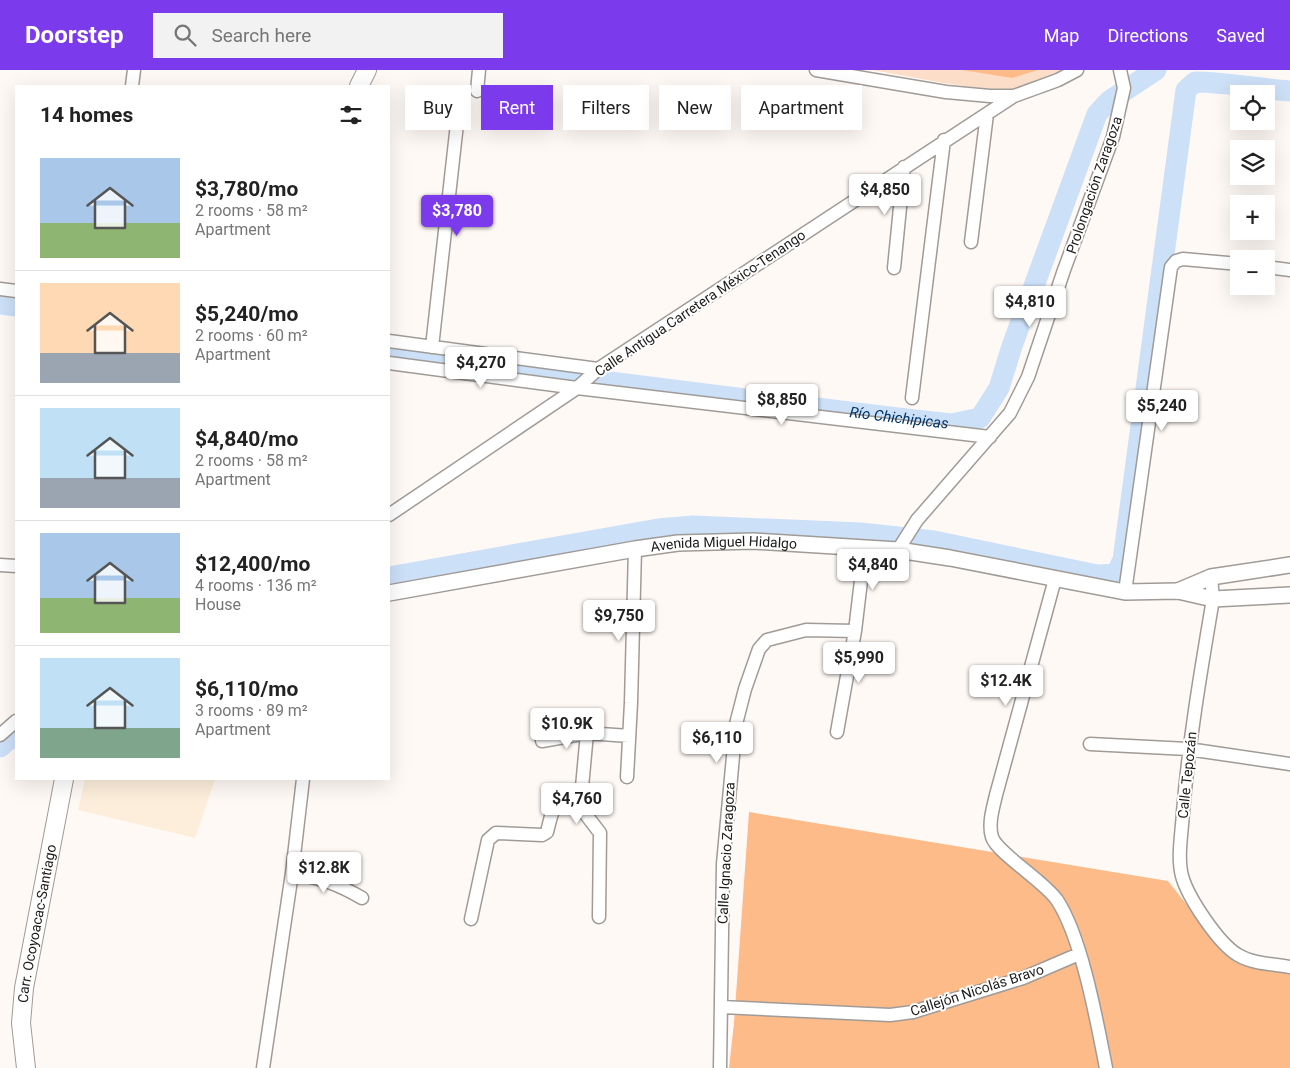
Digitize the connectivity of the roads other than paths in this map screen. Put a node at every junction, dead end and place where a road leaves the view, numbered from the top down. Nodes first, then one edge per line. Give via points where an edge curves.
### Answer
1 (134, 70) edge
2 (355, 70) edge
3 (367, 70) edge
4 (480, 70) edge
5 (816, 70) edge
6 (1077, 70) edge
7 (1120, 70) edge
8 (132, 85) edge
9 (347, 85) edge
10 (360, 85) edge
11 (477, 91) dead end
12 (1014, 96) junction
13 (987, 114) junction
14 (456, 130) edge
15 (944, 140) junction
16 (904, 167) junction
17 (971, 242) dead end
18 (1230, 263) edge
19 (894, 268) dead end
20 (1275, 268) edge
21 (1290, 270) edge
22 (0, 289) edge
23 (15, 291) edge
24 (390, 341) edge
25 (432, 347) junction
26 (390, 363) edge
27 (595, 372) junction
28 (578, 387) junction
29 (912, 398) dead end
30 (990, 437) junction
31 (390, 514) edge
32 (865, 547) junction
33 (899, 547) junction
34 (635, 549) junction
35 (0, 565) edge
36 (1290, 565) edge
37 (15, 566) edge
38 (1211, 577) junction
39 (1055, 579) junction
40 (1178, 590) junction
41 (1125, 592) junction
42 (390, 593) edge
43 (1290, 595) edge
44 (1213, 599) junction
45 (855, 631) junction
46 (15, 722) edge
47 (837, 732) dead end
48 (587, 733) junction
49 (0, 735) edge
50 (629, 736) junction
51 (542, 741) dead end
52 (1090, 744) dead end
53 (1188, 748) junction
54 (1290, 764) edge
55 (626, 777) dead end
56 (64, 780) edge
57 (303, 780) edge
58 (581, 798) junction
59 (292, 873) junction
60 (362, 898) dead end
61 (599, 917) dead end
62 (471, 919) dead end
63 (1079, 954) junction
64 (1290, 967) edge
65 (722, 1007) junction
66 (26, 1068) edge
67 (263, 1068) edge
68 (720, 1068) edge
69 (1106, 1068) edge

1 - 8 street
2 - 9 main road
3 - 10 main road
4 - 11 street
5 - 12 street via 954,93
6 - 12 street
7 - 30 street, Prolongación Zaragoza via 1124,88 1113,137 1028,377 1010,413
12 - 13 street, Calle Antigua Carretera México-Tenango
13 - 15 street, Calle Antigua Carretera México-Tenango
13 - 17 street
14 - 25 street
15 - 16 street, Calle Antigua Carretera México-Tenango
15 - 29 street
16 - 19 street
16 - 27 street, Calle Antigua Carretera México-Tenango
18 - 41 street via 1183,259 1171,267
20 - 21 street
22 - 23 street
24 - 25 street
25 - 27 street
26 - 28 street
27 - 28 street, Calle Antigua Carretera México-Tenango
28 - 30 street
28 - 31 street, Calle Antigua Carretera México-Tenango
30 - 33 street, Prolongación Zaragoza via 917,520
32 - 33 street, Avenida Miguel Hidalgo
32 - 34 street, Avenida Miguel Hidalgo via 753,541 678,543
32 - 45 street
33 - 39 street, Avenida Miguel Hidalgo
34 - 42 street, Avenida Miguel Hidalgo
34 - 50 street
35 - 37 street
36 - 38 street, Avenida Miguel Hidalgo
38 - 40 street, Avenida Miguel Hidalgo
38 - 44 street, Calle Tepozán
39 - 41 street, Avenida Miguel Hidalgo
39 - 63 street via 996,796 991,826 992,838 1000,848 1048,888 1058,901
40 - 41 street, Avenida Miguel Hidalgo
40 - 44 street, Avenida Miguel Hidalgo
43 - 44 street, Avenida Miguel Hidalgo
44 - 53 street, Calle Tepozán
45 - 47 street
45 - 65 street, Calle Ignacio Zaragoza via 806,630 767,640 759,649 736,724 731,767 723,864
46 - 49 street
48 - 50 street
48 - 51 street
48 - 58 street
50 - 55 street
52 - 53 street
53 - 54 street
53 - 64 street, Calle Tepozán via 1181,841 1182,875 1191,900 1238,955
56 - 66 main road, Carr. Ocoyoacac-Santiago via 24,988 21,1024
57 - 59 street
58 - 61 street via 584,812 600,833
58 - 62 street via 556,805 547,832 542,835 496,833 491,836
59 - 60 street via 330,881
59 - 67 street
63 - 65 street, Callejón Nicolás Bravo via 1023,978 913,1012 890,1015
63 - 69 street
65 - 68 street, Calle Ignacio Zaragoza

